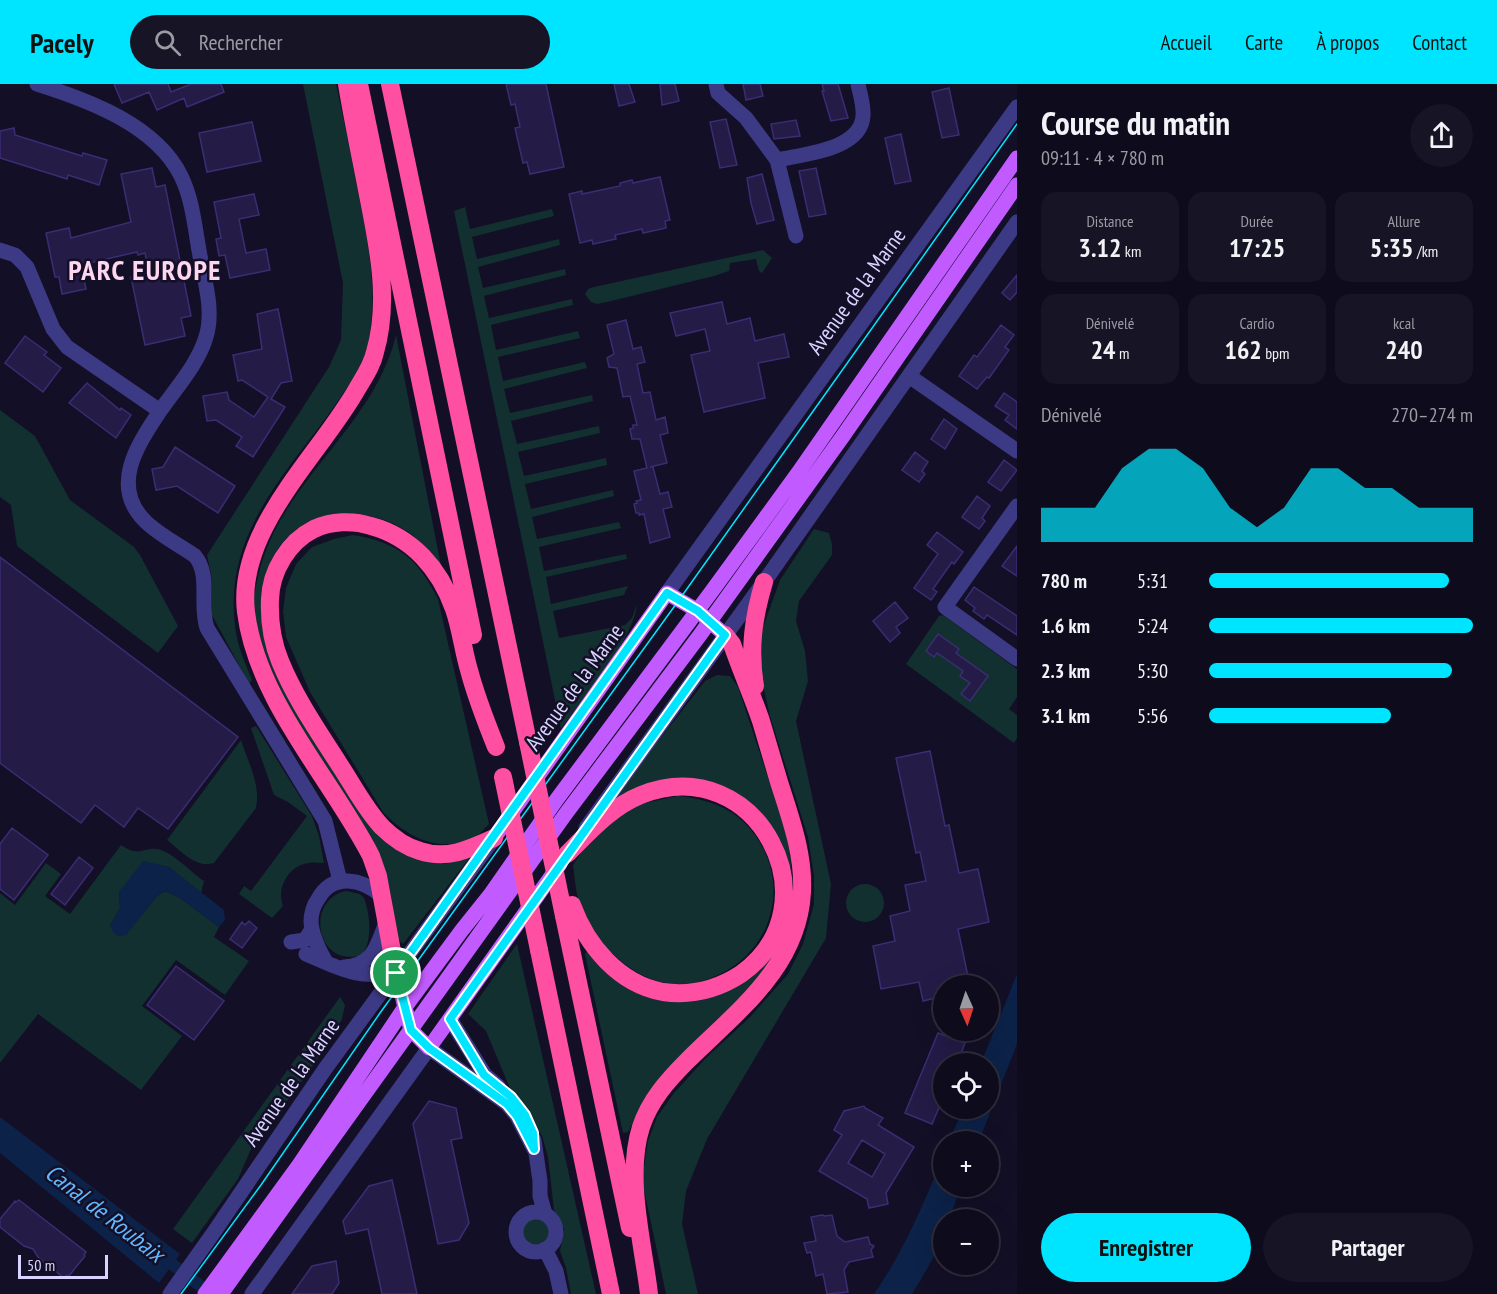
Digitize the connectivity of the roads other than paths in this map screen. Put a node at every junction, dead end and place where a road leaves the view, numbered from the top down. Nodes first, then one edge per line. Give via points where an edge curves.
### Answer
1 (38, 84) edge
2 (347, 84) edge
3 (359, 84) edge
4 (390, 84) edge
5 (716, 84) edge
6 (858, 84) edge
7 (1017, 106) edge
8 (1017, 158) edge
9 (777, 160) junction
10 (1017, 185) edge
11 (1017, 222) edge
12 (796, 236) dead end
13 (0, 250) edge
14 (909, 376) junction
15 (160, 411) junction
16 (1017, 451) edge
17 (1017, 506) edge
18 (764, 582) junction
19 (667, 593) junction
20 (704, 615) junction
21 (725, 635) junction
22 (1017, 659) edge
23 (761, 721) junction
24 (496, 747) junction
25 (494, 838) junction
26 (567, 854) junction
27 (340, 881) junction
28 (382, 896) junction
29 (568, 910) junction
30 (387, 920) junction
31 (312, 929) junction
32 (291, 942) dead end
33 (306, 954) dead end
34 (331, 964) junction
35 (396, 973) junction
36 (405, 1007) junction
37 (450, 1019) junction
38 (411, 1030) junction
39 (429, 1048) junction
40 (534, 1149) junction
41 (538, 1214) junction
42 (545, 1249) junction
43 (240, 1257) junction
44 (170, 1294) edge
45 (205, 1294) edge
46 (221, 1294) edge
47 (252, 1294) edge
48 (561, 1294) edge
49 (611, 1294) edge
50 (643, 1294) edge
51 (649, 1294) edge

1 - 15 street via 91,103 143,132 167,155 184,183 210,321 199,354
2 - 28 highway via 380,262 377,343 370,367 351,399 264,530 251,562 245,599 250,632 269,684 366,846
3 - 24 highway
4 - 29 highway, bridge via 544,821
5 - 9 street via 718,93 746,118
6 - 9 street via 864,115 855,135 840,145
7 - 19 street, Avenue de la Marne
8 - 20 main road via 798,472
9 - 12 street
10 - 20 main road via 849,427
11 - 14 street
13 - 15 street via 15,255 27,267 53,329 66,347
14 - 16 street
14 - 18 street
15 - 27 street via 139,443 131,464 134,507 146,522 199,561 207,628 325,821
17 - 22 street via 945,607
18 - 21 street
18 - 23 highway via 751,650
19 - 20 main road
19 - 25 main road, Avenue de la Marne
20 - 21 main road
20 - 36 main road
20 - 38 main road
21 - 23 highway
21 - 26 street
23 - 51 highway via 797,842 802,881 799,912 789,945 769,979 669,1080 646,1114 637,1146 636,1175
24 - 25 highway via 471,678 454,610 440,578 420,553 387,531 352,522 316,528 298,539 284,556 272,585 273,639 295,692 360,796 384,829 421,852 456,853
24 - 49 highway, bridge
25 - 35 street, Avenue de la Marne
26 - 29 highway via 623,804 656,790 689,786 731,799 754,817 776,851 783,884 776,928 760,957 729,982 699,992 663,992 617,971
26 - 37 main road
27 - 28 street via 364,883
27 - 31 street via 327,887 317,901
28 - 30 highway
29 - 50 highway
30 - 34 street via 369,959 354,966
30 - 35 highway
31 - 32 street via 305,940
31 - 34 street via 317,945
33 - 34 street
34 - 35 street via 364,974
35 - 36 main road
35 - 44 street, Avenue de la Marne
36 - 38 main road
36 - 43 main road
37 - 39 main road
37 - 40 street via 484,1075 511,1097 525,1115 533,1133
38 - 39 main road
38 - 43 main road
39 - 40 street via 507,1104
39 - 47 street
40 - 41 street via 540,1181
41 - 42 street via 554,1223 556,1232
41 - 42 street via 521,1220 517,1238 529,1250
42 - 48 street
43 - 45 main road
43 - 46 main road

